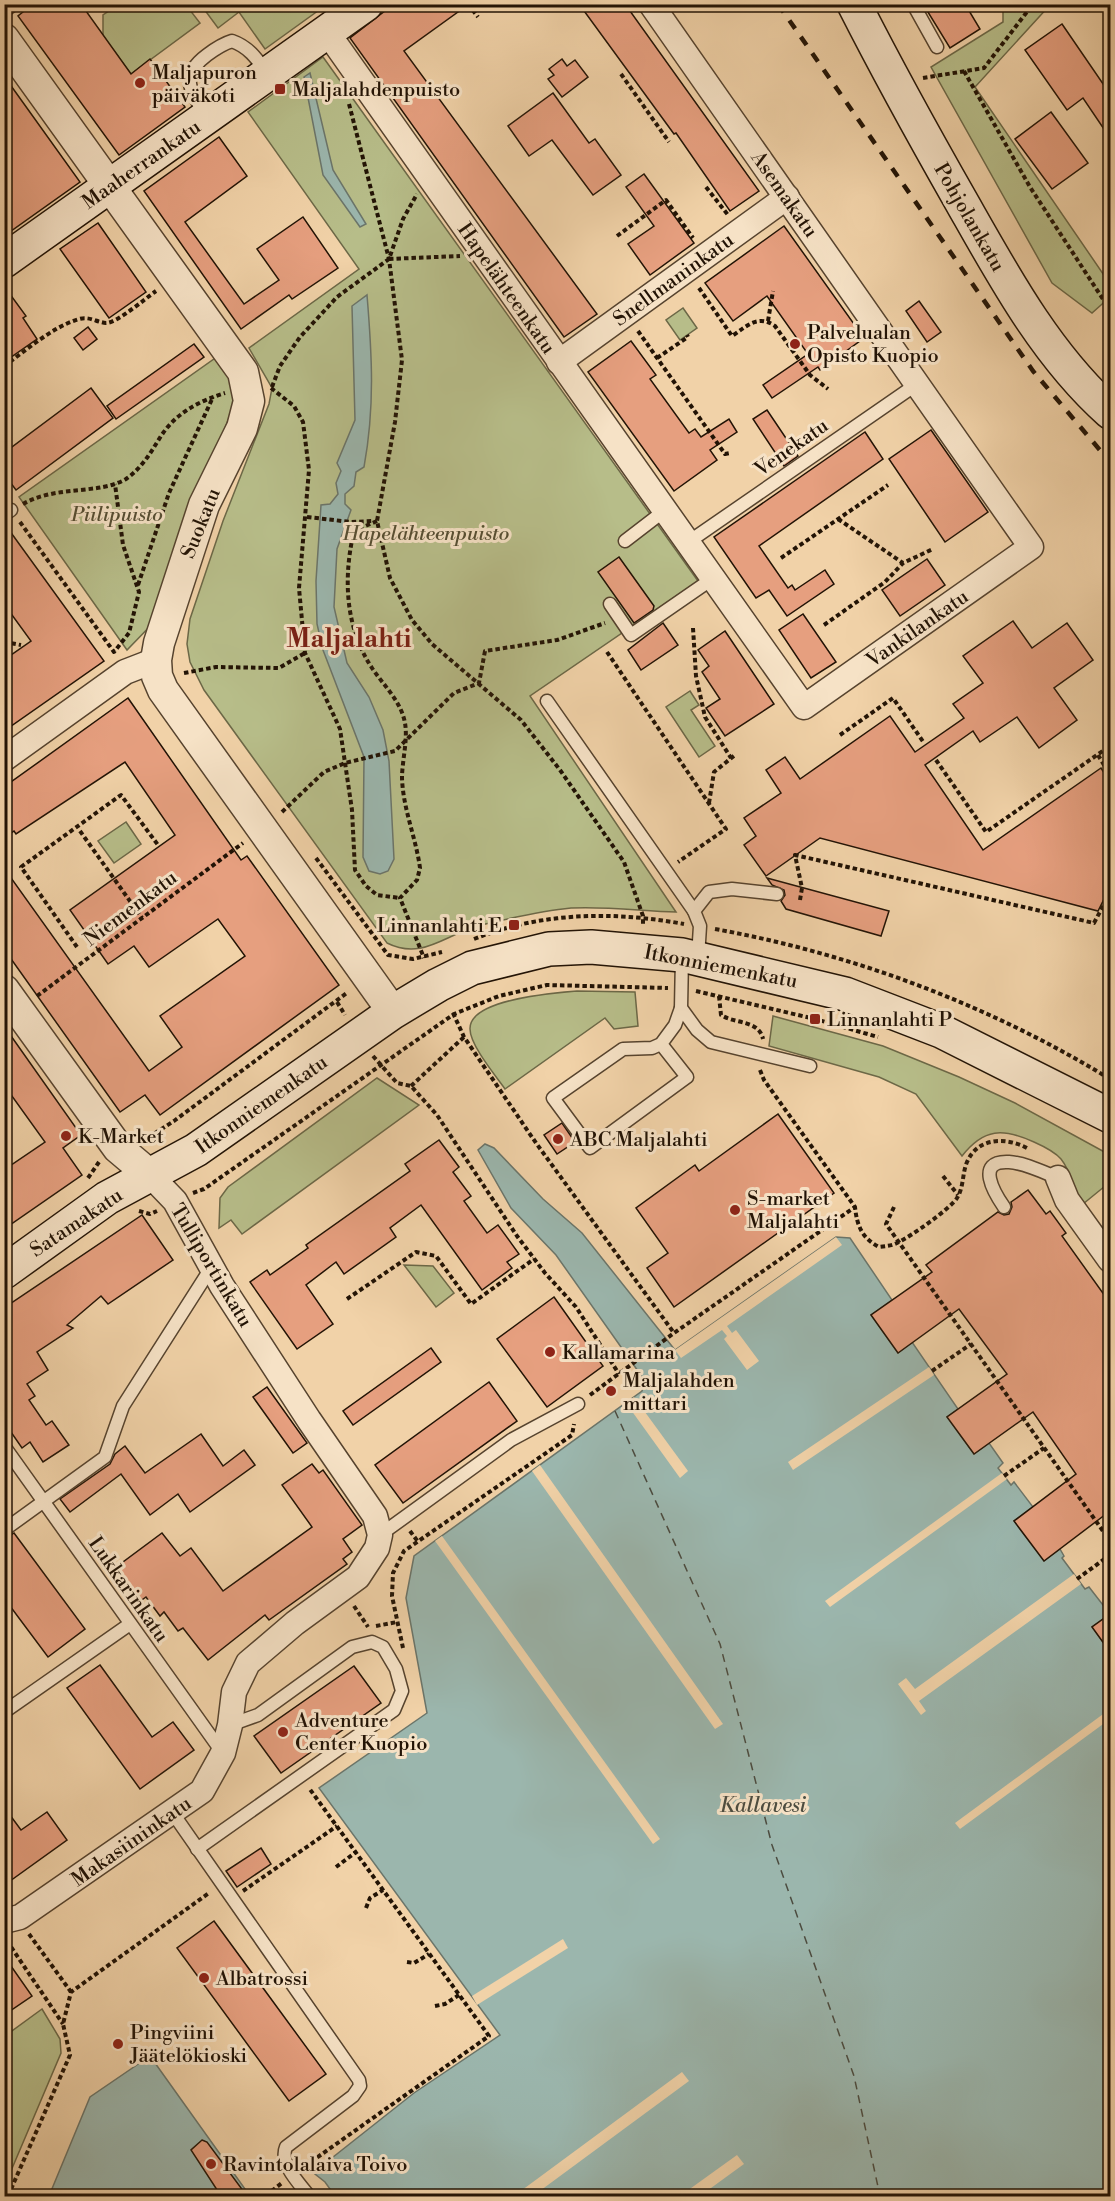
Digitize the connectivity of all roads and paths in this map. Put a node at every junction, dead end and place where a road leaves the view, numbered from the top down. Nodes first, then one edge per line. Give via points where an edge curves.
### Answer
1 (14, 4) edge
2 (366, 4) edge
3 (468, 4) edge
4 (651, 4) edge
5 (854, 4) edge
6 (913, 4) edge
7 (1033, 4) edge
8 (4, 11) edge
9 (478, 17) dead end
10 (327, 32) junction
11 (4, 39) edge
12 (937, 47) dead end
13 (964, 71) junction
14 (268, 74) junction
15 (621, 74) dead end
16 (921, 79) dead end
17 (347, 93) dead end
18 (207, 118) junction
19 (669, 142) dead end
20 (110, 186) junction
21 (706, 187) dead end
22 (417, 194) dead end
23 (787, 197) junction
24 (730, 218) dead end
25 (617, 236) dead end
26 (696, 242) dead end
27 (464, 256) dead end
28 (389, 258) junction
29 (4, 261) edge
30 (696, 285) dead end
31 (162, 287) dead end
32 (774, 291) dead end
33 (1110, 310) edge
34 (768, 321) junction
35 (635, 327) dead end
36 (687, 335) dead end
37 (657, 358) junction
38 (559, 362) junction
39 (4, 366) edge
40 (280, 366) dead end
41 (917, 384) junction
42 (828, 388) dead end
43 (249, 390) junction
44 (213, 397) junction
45 (1110, 412) edge
46 (730, 453) dead end
47 (115, 484) junction
48 (888, 485) dead end
49 (664, 511) junction
50 (8, 513) edge
51 (309, 517) junction
52 (838, 519) junction
53 (377, 521) junction
54 (625, 540) dead end
55 (687, 543) junction
56 (933, 549) dead end
57 (781, 558) dead end
58 (903, 563) junction
59 (712, 579) junction
60 (138, 585) junction
61 (610, 604) dead end
62 (619, 616) junction
63 (824, 625) dead end
64 (693, 628) dead end
65 (4, 642) edge
66 (21, 645) dead end
67 (607, 652) dead end
68 (305, 653) junction
69 (156, 660) junction
70 (184, 674) dead end
71 (479, 683) junction
72 (547, 700) dead end
73 (840, 735) dead end
74 (404, 743) junction
75 (924, 743) dead end
76 (1110, 746) edge
77 (1098, 755) junction
78 (4, 759) edge
79 (936, 760) dead end
80 (345, 763) junction
81 (1110, 775) edge
82 (709, 803) junction
83 (282, 812) dead end
84 (80, 831) dead end
85 (243, 843) dead end
86 (158, 845) dead end
87 (666, 870) junction
88 (1110, 893) edge
89 (777, 894) dead end
90 (400, 898) junction
91 (800, 900) dead end
92 (694, 911) junction
93 (643, 916) dead end
94 (142, 918) junction
95 (77, 947) dead end
96 (423, 957) dead end
97 (690, 957) junction
98 (4, 990) edge
99 (349, 993) dead end
100 (720, 996) dead end
101 (34, 998) dead end
102 (681, 1008) junction
103 (393, 1012) junction
104 (454, 1014) dead end
105 (464, 1037) junction
106 (661, 1044) junction
107 (761, 1053) junction
108 (379, 1065) dead end
109 (810, 1066) dead end
110 (411, 1086) junction
111 (1110, 1116) edge
112 (138, 1134) dead end
113 (1032, 1153) dead end
114 (150, 1175) junction
115 (943, 1176) dead end
116 (1058, 1178) joint
117 (958, 1196) junction
118 (855, 1207) junction
119 (894, 1207) dead end
120 (1004, 1207) dead end
121 (1104, 1236) edge
122 (899, 1242) junction
123 (534, 1258) junction
124 (1110, 1260) edge
125 (212, 1268) junction
126 (4, 1272) edge
127 (347, 1299) dead end
128 (674, 1333) junction
129 (971, 1344) junction
130 (932, 1371) dead end
131 (619, 1374) junction
132 (578, 1404) junction
133 (4, 1446) edge
134 (1044, 1448) junction
135 (1004, 1476) dead end
136 (44, 1502) junction
137 (4, 1530) edge
138 (380, 1530) junction
139 (1110, 1541) edge
140 (1110, 1555) edge
141 (1077, 1579) dead end
142 (343, 1588) junction
143 (397, 1622) junction
144 (130, 1624) junction
145 (405, 1655) dead end
146 (4, 1712) edge
147 (230, 1725) junction
148 (223, 1753) junction
149 (317, 1780) dead end
150 (172, 1812) junction
151 (337, 1826) junction
152 (197, 1849) junction
153 (356, 1852) junction
154 (336, 1867) dead end
155 (221, 1884) junction
156 (383, 1890) junction
157 (366, 1908) dead end
158 (12, 1919) edge
159 (4, 1938) edge
160 (429, 1954) junction
161 (407, 1962) dead end
162 (71, 1992) junction
163 (459, 1995) junction
164 (435, 2006) dead end
165 (63, 2024) junction
166 (293, 2174) junction
167 (8, 2196) edge
168 (272, 2196) edge
169 (309, 2196) edge

1 - 8 lane
2 - 10 main road, Maaherrankatu
3 - 9 path
4 - 23 street, Asemakatu
5 - 45 main road, Pohjolankatu via 894,84 1003,274 1048,342
6 - 12 lane
7 - 13 path via 984,68
10 - 14 main road, Maaherrankatu
10 - 38 street, Hapelähteenkatu
11 - 20 street
13 - 16 path
13 - 33 path via 1030,187
14 - 18 main road, Maaherrankatu
14 - 18 lane via 252,52 232,41 194,65 190,75 193,94
15 - 19 path
17 - 28 path
18 - 20 main road, Maaherrankatu
20 - 29 main road, Maaherrankatu
20 - 43 street via 243,372
21 - 24 path
22 - 28 path
23 - 38 street, Snellmaninkatu
23 - 41 street, Asemakatu
25 - 26 path via 666,201
27 - 28 path
28 - 40 path via 337,297 300,337
28 - 53 path via 402,360
30 - 34 path via 732,336 752,322
31 - 39 path via 115,320 106,323 78,319
32 - 34 path
34 - 42 path via 810,375
35 - 37 path
36 - 37 path
37 - 46 path via 724,454
38 - 49 street, Hapelähteenkatu
41 - 55 lane, Venekatu
41 - 59 street, Vankilankatu via 1031,547 804,707
43 - 44 path
43 - 51 path via 272,388 294,406 303,422
43 - 69 street, Suokatu via 242,428 204,506
44 - 47 path via 180,415 138,469
44 - 60 path via 169,493
47 - 50 path via 48,493
47 - 60 path via 123,545
48 - 52 path
49 - 54 lane
49 - 55 street, Hapelähteenkatu
50 - 60 path via 114,652 131,627
51 - 53 path
51 - 68 path via 299,588
52 - 57 path
52 - 58 path
53 - 71 path via 390,578 412,620 432,644
53 - 74 path via 354,531 347,562 347,594 365,657 398,704 405,724
55 - 59 street, Vankilankatu
56 - 58 path
58 - 63 path via 885,582
59 - 62 lane via 631,635
61 - 62 lane
62 - 71 path via 594,629 557,640 485,651
64 - 82 path via 696,676 705,717 733,757 714,772
65 - 66 path
67 - 82 path
68 - 70 path via 279,668 216,667
68 - 80 path via 339,729
69 - 78 street via 125,672
69 - 103 street, Suokatu via 163,690
71 - 74 path via 453,693
71 - 93 path via 521,720 579,797 624,862
72 - 87 lane
73 - 75 path via 893,698
74 - 80 path via 395,751
74 - 90 path via 402,780 420,868 417,880
76 - 77 path
77 - 79 path via 986,832
77 - 81 path
80 - 83 path via 324,772
80 - 90 path via 355,870 377,896
82 - 87 path via 726,829
84 - 94 path
85 - 94 path, Niemenkatu
86 - 95 path via 121,795 21,867
87 - 92 lane
88 - 91 path via 1094,923 795,855 802,888
89 - 92 lane via 721,889 709,892
90 - 96 path
92 - 97 lane via 700,926
94 - 101 path, Niemenkatu
97 - 102 lane
97 - 103 main road, Itkonniemenkatu via 591,947 549,950 472,968
97 - 111 main road, Itkonniemenkatu via 856,998 941,1031
98 - 114 street, Tulliportinkatu via 118,1148
99 - 112 path via 167,1126 152,1135
100 - 107 path via 721,1015 753,1025 761,1032
102 - 106 lane via 675,1025
102 - 107 lane via 711,1042
103 - 114 main road, Itkonniemenkatu via 196,1150
104 - 105 path
105 - 110 path
105 - 128 path
106 - 106 lane via 687,1077 590,1148 553,1098 622,1049
107 - 109 lane
107 - 118 path via 759,1066 764,1080
108 - 110 path via 397,1083
110 - 123 path via 437,1115
113 - 117 path via 1008,1139 980,1147 968,1160
114 - 125 street, Tulliportinkatu via 175,1201
114 - 126 main road, Satamakatu via 107,1198
115 - 117 path
116 - 120 lane via 1008,1161 994,1166 988,1176
116 - 121 street via 1067,1200
117 - 122 path
118 - 122 path via 857,1222 870,1242 879,1247
118 - 128 path
119 - 122 path via 886,1224
121 - 124 street
122 - 129 path
123 - 127 path via 471,1304 436,1257 416,1252
123 - 131 path via 576,1307
125 - 136 lane via 123,1406 105,1457
125 - 138 street, Tulliportinkatu
128 - 131 path
129 - 130 path
129 - 134 path
131 - 132 path
132 - 138 lane via 511,1440
132 - 143 path via 572,1435 404,1551 393,1573
133 - 136 lane, Lukkarinkatu
134 - 135 path
134 - 139 path
136 - 137 lane
136 - 144 lane, Lukkarinkatu
138 - 142 street, Makasiininkatu via 377,1548 358,1577
140 - 141 path
142 - 143 path via 368,1627
142 - 147 street, Makasiininkatu via 248,1663 234,1692
143 - 145 path
144 - 146 lane
144 - 148 lane, Lukkarinkatu
147 - 148 street, Makasiininkatu
147 - 152 lane via 258,1715 352,1647 372,1642 383,1647 396,1669 402,1691 394,1710
148 - 150 street, Makasiininkatu via 202,1791
149 - 151 path via 308,1787
150 - 152 lane
150 - 158 street, Makasiininkatu
151 - 153 path
151 - 155 path via 238,1894
152 - 155 lane
153 - 154 path
153 - 156 path
155 - 162 path
155 - 166 lane via 360,2086 353,2096 286,2147 285,2157
156 - 157 path via 370,1898
156 - 160 path
158 - 162 path
159 - 165 path
160 - 161 path via 414,1963
160 - 163 path
162 - 165 path
163 - 164 path
163 - 166 path via 489,2036
165 - 167 path via 70,2055
166 - 168 path via 269,2193
166 - 169 lane

